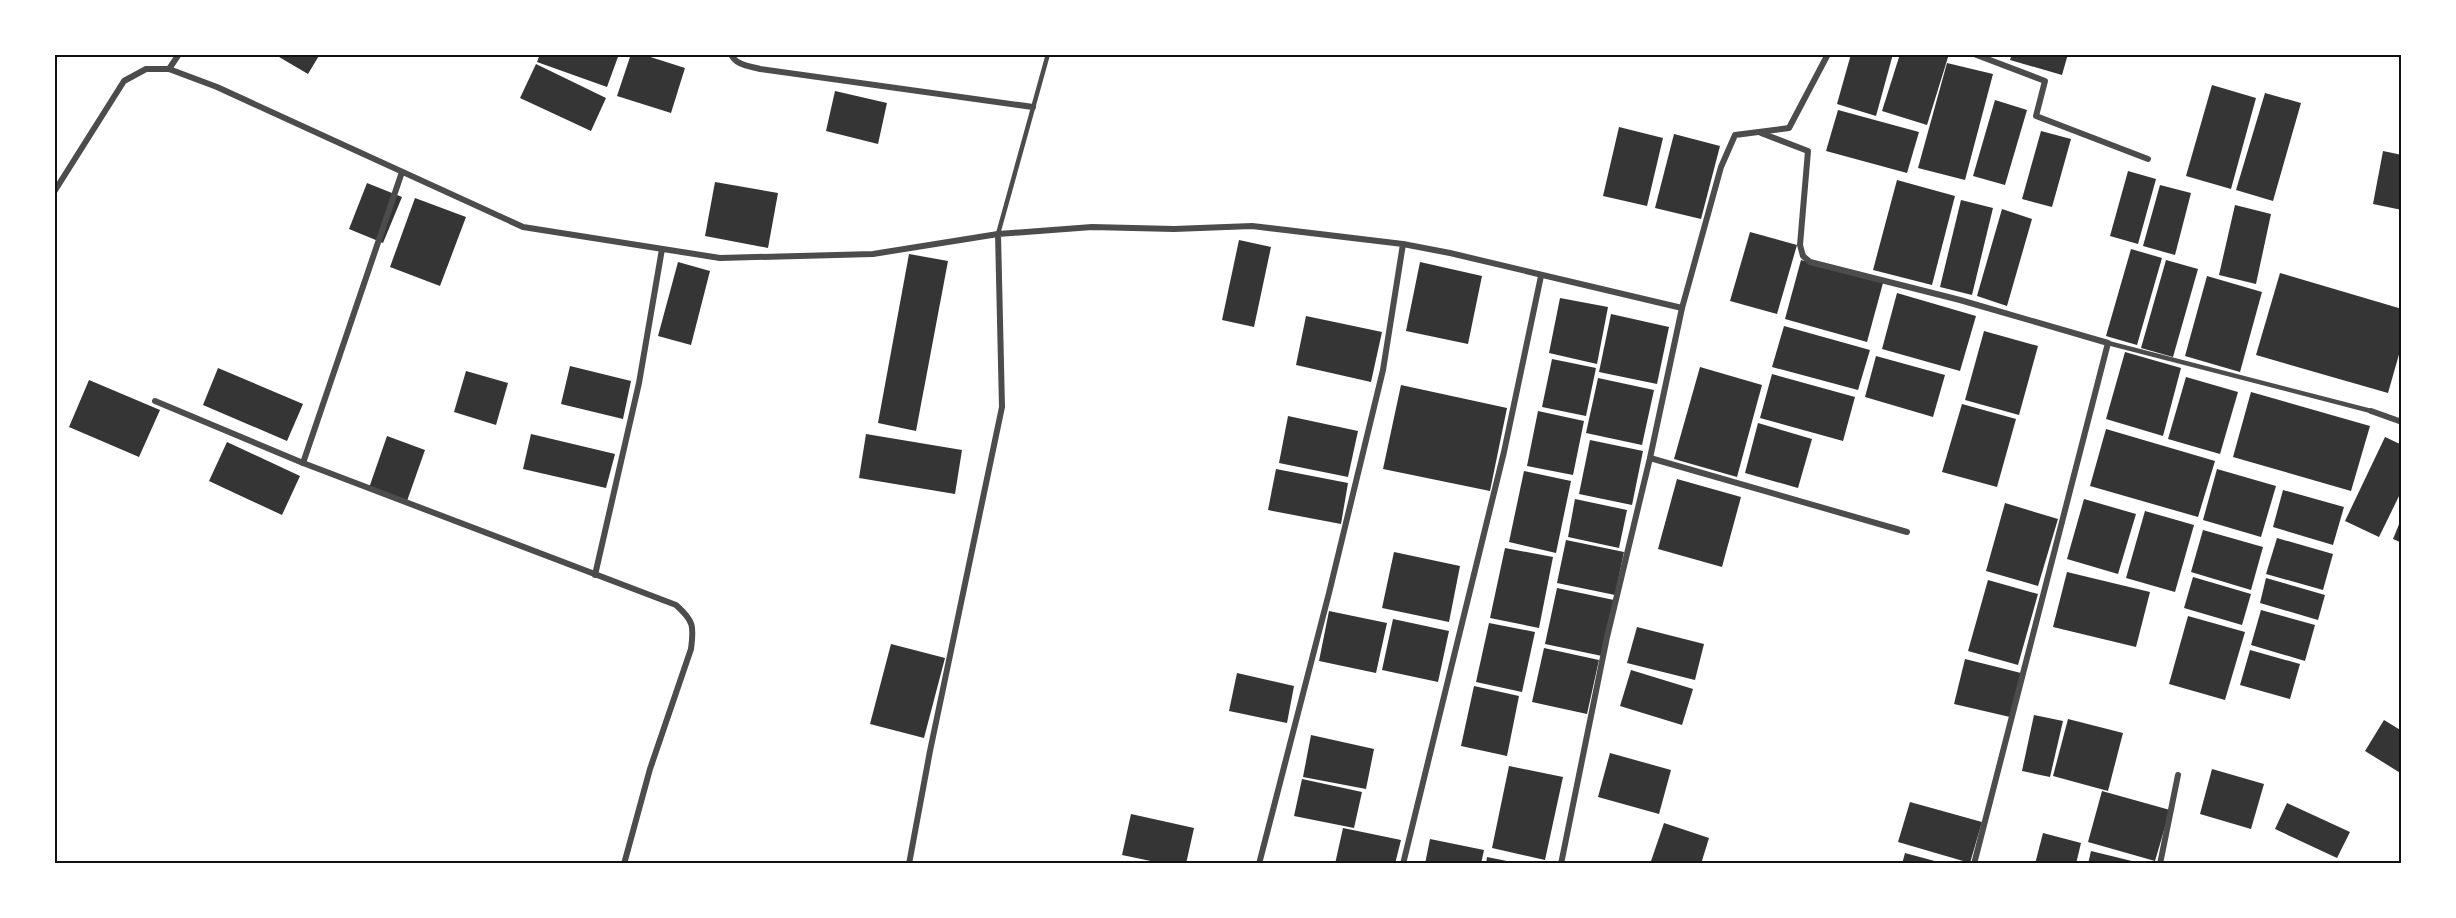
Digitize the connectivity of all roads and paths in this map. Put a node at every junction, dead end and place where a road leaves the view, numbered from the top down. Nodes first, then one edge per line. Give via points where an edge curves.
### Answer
1 (179, 54) edge
2 (731, 54) edge
3 (1048, 54) edge
4 (1828, 54) edge
5 (1974, 54) edge
6 (169, 69) junction
7 (1033, 107) junction
8 (1758, 132) junction
9 (2148, 159) dead end
10 (402, 172) junction
11 (54, 192) edge
12 (998, 234) junction
13 (1403, 244) junction
14 (662, 249) junction
15 (1541, 276) junction
16 (1682, 308) junction
17 (2108, 343) junction
18 (155, 401) dead end
19 (2371, 411) joint
20 (2402, 422) edge
21 (1650, 458) junction
22 (303, 464) junction
23 (1907, 532) dead end
24 (595, 575) junction
25 (2178, 776) dead end
26 (624, 864) edge
27 (909, 864) edge
28 (1259, 864) edge
29 (1403, 864) edge
30 (1561, 864) edge
31 (1974, 864) edge
32 (2160, 864) edge

1 - 6 street
2 - 7 street via 733,60 759,69
3 - 7 lane
4 - 8 street via 1789,128
5 - 9 street via 2045,81 2036,116
6 - 10 street
6 - 11 street via 146,69 123,81
7 - 12 lane
8 - 16 street via 1735,135 1730,145
8 - 17 street via 1809,152 1800,245 1810,262
10 - 14 street via 523,227
10 - 22 street
12 - 13 street via 1092,227 1252,226
12 - 14 street via 873,254 720,258
12 - 27 street via 1002,407
13 - 15 street
13 - 28 street via 1383,369
14 - 24 street via 639,383
15 - 16 street
15 - 29 street via 1504,452
16 - 21 street
17 - 19 lane
17 - 31 street
18 - 22 street
19 - 20 street
21 - 23 street
21 - 30 street via 1607,637
22 - 24 street
24 - 26 street via 676,605 694,628 691,649 650,769
25 - 32 street

